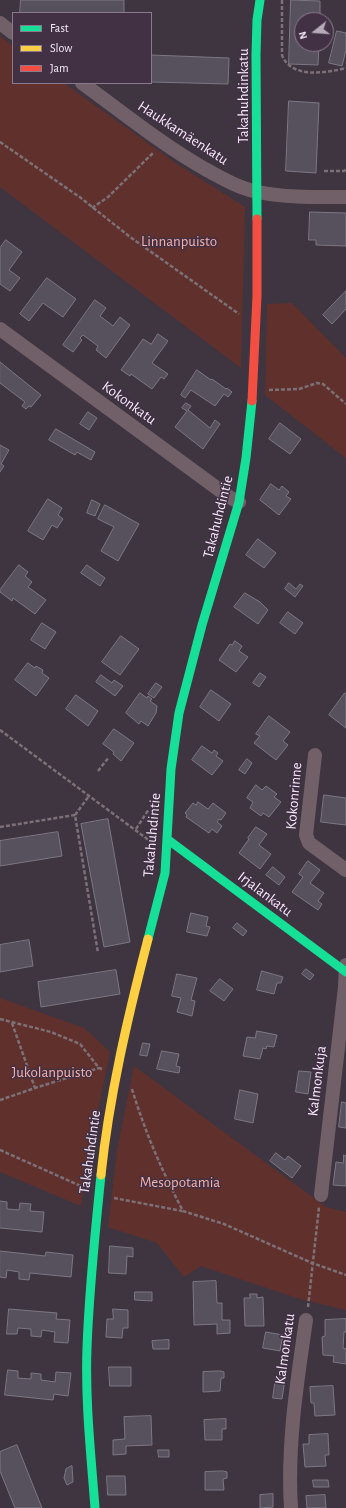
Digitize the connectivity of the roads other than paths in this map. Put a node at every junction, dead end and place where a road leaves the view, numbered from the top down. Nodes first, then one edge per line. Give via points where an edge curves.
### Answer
1 (260, 0) edge
2 (0, 23) edge
3 (12, 32) edge
4 (83, 84) edge
5 (257, 192) junction
6 (346, 197) edge
7 (0, 329) edge
8 (239, 502) junction
9 (315, 755) dead end
10 (167, 838) junction
11 (346, 870) edge
12 (346, 965) edge
13 (346, 972) edge
14 (321, 1195) road end
15 (306, 1320) road end
16 (95, 1508) edge
17 (290, 1508) edge

1 - 5 street, Takahuhdinkatu via 256,55
2 - 3 street
4 - 5 street, Haukkamäenkatu via 184,156 228,182
5 - 6 street, Haukkamäenkatu
5 - 8 street, Takahuhdintie via 253,389
7 - 8 street, Kokonkatu
8 - 10 street, Takahuhdintie via 180,708 171,769
9 - 11 street, Kokonrinne via 306,835 309,843
10 - 13 street, Irjalankatu
10 - 16 street, Takahuhdintie via 165,873 117,1074 98,1193 87,1349
12 - 13 street
13 - 14 street, Kalmonkuja
15 - 17 street, Kalmonkatu via 292,1432

